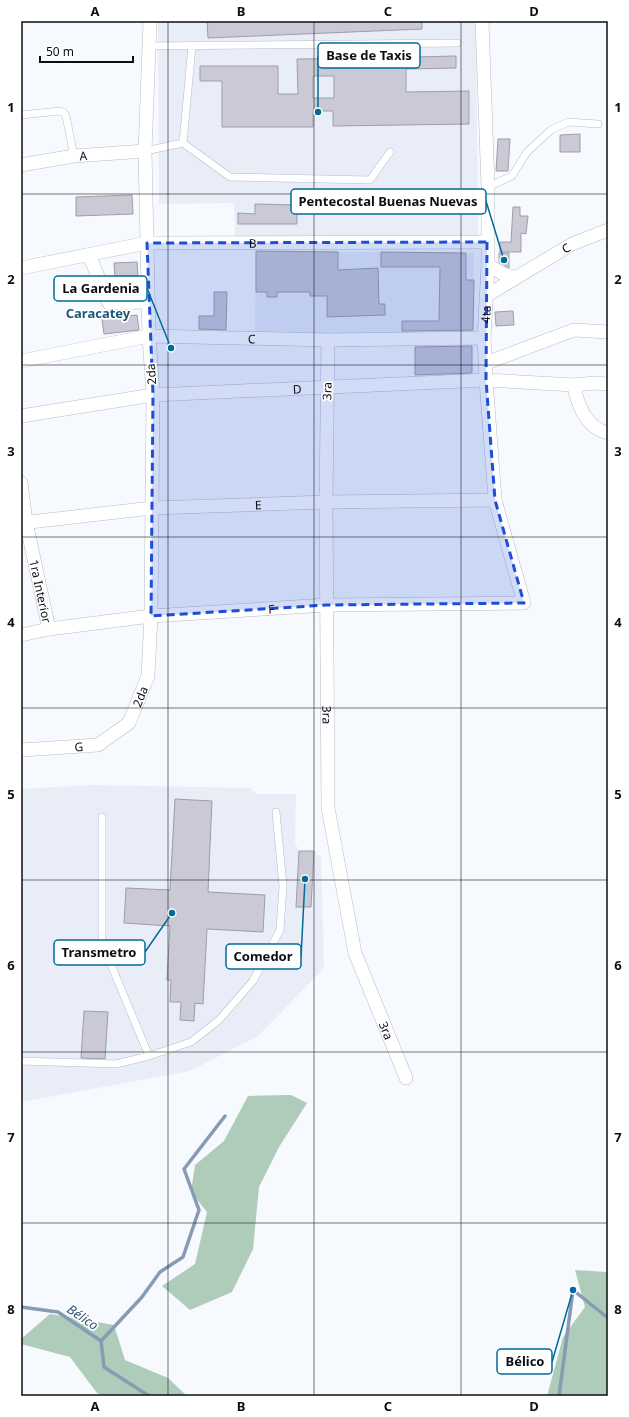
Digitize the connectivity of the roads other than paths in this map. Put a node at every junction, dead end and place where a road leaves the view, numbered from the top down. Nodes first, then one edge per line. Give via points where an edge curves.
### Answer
1 (150, 21) edge
2 (482, 21) edge
3 (457, 43) dead end
4 (149, 46) junction
5 (192, 46) junction
6 (21, 115) edge
7 (598, 124) dead end
8 (183, 143) junction
9 (145, 151) junction
10 (390, 152) dead end
11 (74, 156) junction
12 (21, 165) edge
13 (488, 187) junction
14 (608, 230) edge
15 (487, 242) junction
16 (146, 243) junction
17 (89, 255) junction
18 (488, 265) junction
19 (21, 268) edge
20 (516, 277) junction
21 (486, 296) junction
22 (148, 302) junction
23 (608, 332) edge
24 (149, 336) junction
25 (484, 338) junction
26 (328, 340) junction
27 (21, 361) edge
28 (486, 363) junction
29 (486, 380) junction
30 (608, 384) edge
31 (574, 385) junction
32 (326, 387) junction
33 (153, 395) junction
34 (21, 416) edge
35 (608, 432) edge
36 (21, 483) edge
37 (495, 500) junction
38 (326, 502) junction
39 (152, 508) junction
40 (24, 523) edge
41 (524, 603) joint
42 (327, 605) junction
43 (151, 616) junction
44 (49, 629) junction
45 (21, 635) edge
46 (129, 723) joint
47 (21, 750) edge
48 (276, 812) dead end
49 (102, 816) dead end
50 (148, 1056) junction
51 (21, 1060) edge
52 (406, 1078) dead end

1 - 4 street, 2da
2 - 13 street, 4ta
3 - 5 lane
4 - 5 lane
4 - 9 street, 2da
5 - 8 lane
6 - 11 lane via 60,111 64,113
7 - 13 lane via 568,122 551,130 527,152 512,176
8 - 9 lane
8 - 10 lane via 230,177 370,180
9 - 11 street, A
9 - 16 street, 2da
11 - 12 street, A
13 - 15 street, 4ta
14 - 20 street, C via 572,244
15 - 16 street, B
15 - 18 street, 4ta
16 - 17 street, B
16 - 22 street, 2da
17 - 19 street, B
17 - 22 street via 109,303
18 - 20 street via 505,275
18 - 21 street, 4ta
20 - 21 street, C
21 - 25 street, 4ta
22 - 24 street, 2da
23 - 28 street via 574,330
24 - 26 street, C
24 - 27 street, C
24 - 33 street, 2da
25 - 26 street, C
25 - 28 street, 4ta
26 - 32 street, 3ra
28 - 29 street, 4ta
29 - 31 street, D
29 - 32 street, D
29 - 37 street, 4ta
30 - 31 street, D
31 - 35 street via 576,397 587,419 603,432
32 - 33 street, D
32 - 38 street, 3ra
33 - 34 street, D
33 - 39 street, 2da
36 - 40 street, 1ra Interior
37 - 38 street, E
37 - 41 street, 4ta
38 - 39 street, E
38 - 42 street, 3ra
39 - 40 street, E
39 - 43 street, 2da
40 - 44 street, 1ra Interior
41 - 42 street, F
42 - 43 street, F
42 - 52 street, 3ra via 328,808 355,953
43 - 44 street, F
43 - 46 street, 2da via 148,676
44 - 45 street, F
46 - 47 street, G via 98,745
48 - 50 lane via 283,886 280,930 253,981 219,1020 191,1042
49 - 50 lane via 102,943
50 - 51 lane via 116,1064

